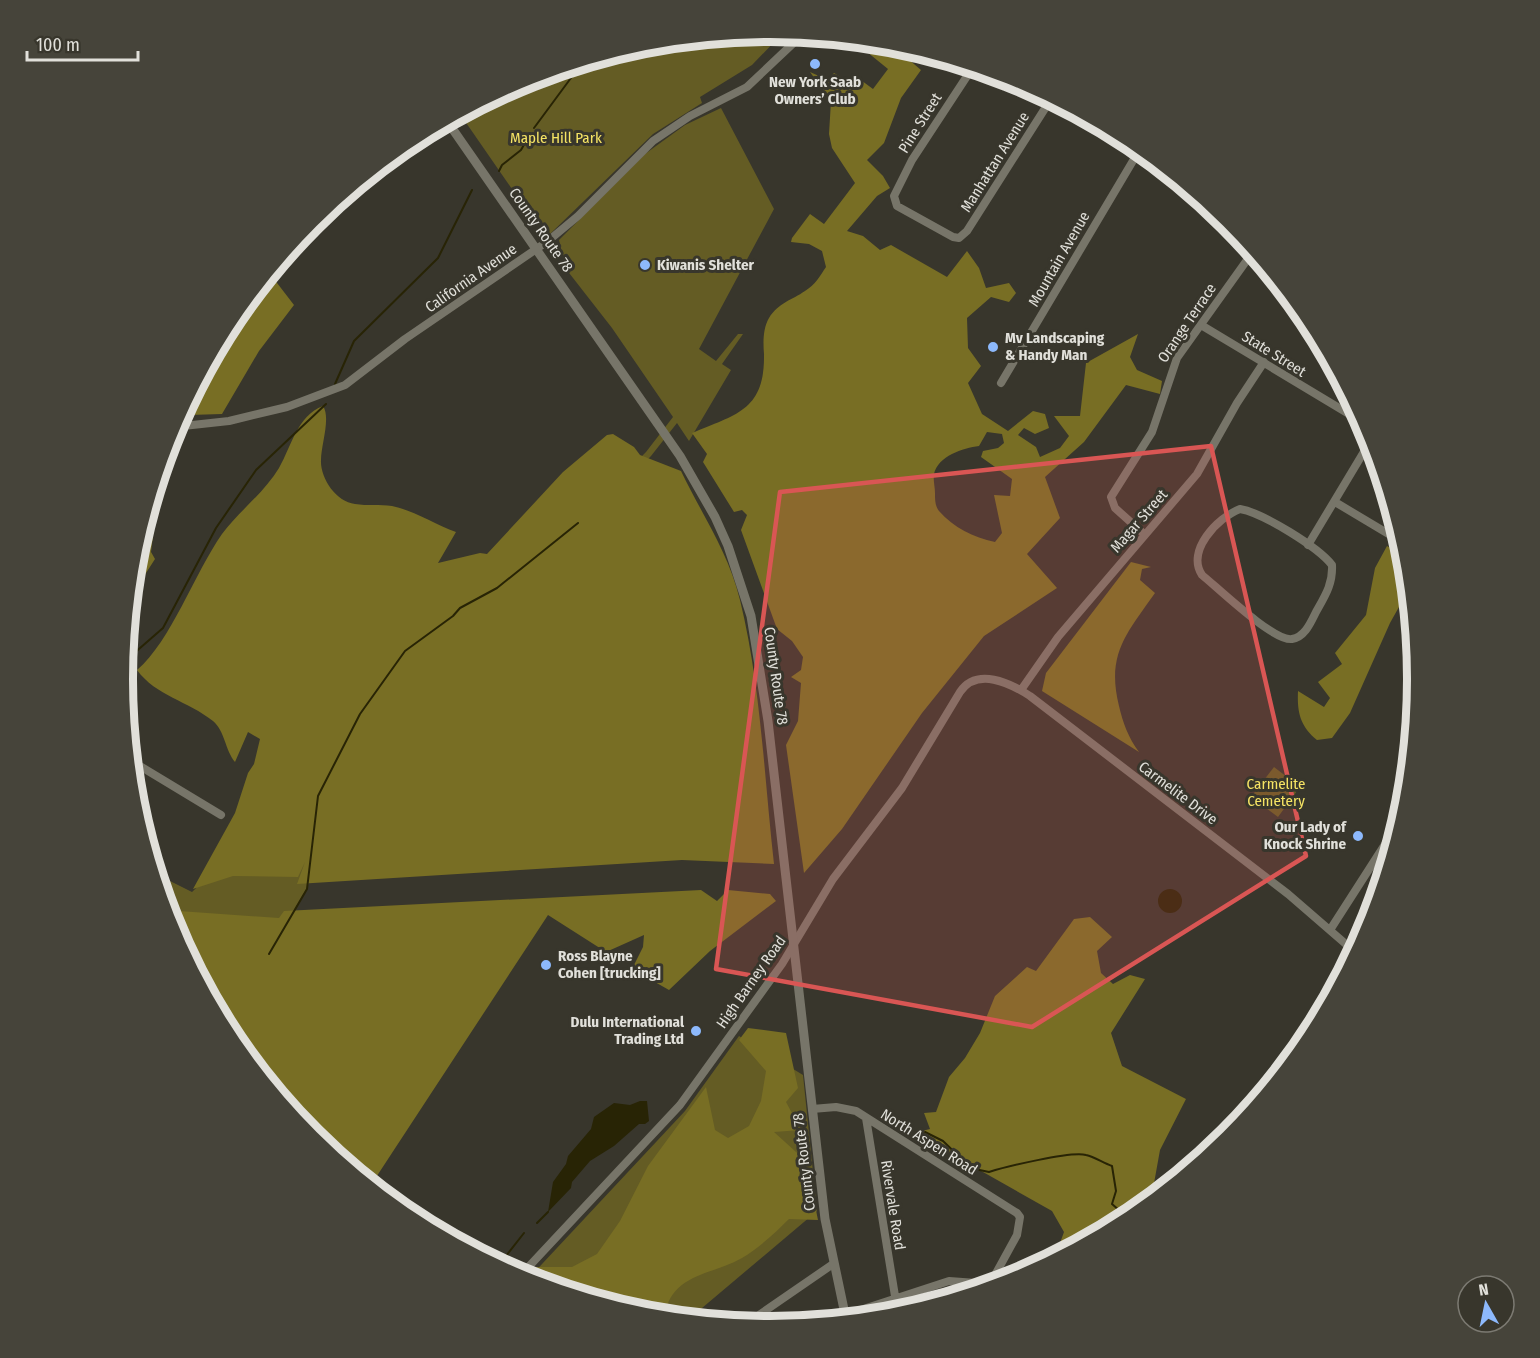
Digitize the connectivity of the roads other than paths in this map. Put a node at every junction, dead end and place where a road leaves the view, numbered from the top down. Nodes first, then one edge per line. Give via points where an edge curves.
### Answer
1 (793, 43) edge
2 (968, 74) edge
3 (1047, 106) edge
4 (451, 127) edge
5 (1135, 157) edge
6 (959, 238) joint
7 (536, 249) junction
8 (1247, 258) edge
9 (1201, 325) junction
10 (1264, 362) junction
11 (1001, 383) dead end
12 (1349, 414) edge
13 (186, 425) edge
14 (1365, 451) edge
15 (1335, 502) junction
16 (1144, 534) junction
17 (1390, 535) edge
18 (1308, 544) junction
19 (972, 680) joint
20 (1021, 690) junction
21 (139, 765) edge
22 (221, 815) dead end
23 (1385, 845) edge
24 (1330, 930) junction
25 (795, 943) junction
26 (1348, 946) edge
27 (812, 1108) junction
28 (866, 1118) junction
29 (833, 1264) junction
30 (527, 1268) edge
31 (995, 1275) edge
32 (971, 1283) edge
33 (895, 1296) junction
34 (864, 1309) edge
35 (844, 1312) edge
36 (758, 1316) edge

1 - 7 street, California Avenue via 747,87 690,116 653,141 578,216
2 - 6 street, Pine Street via 912,160 894,196 897,206
3 - 6 street, Manhattan Avenue via 986,203
4 - 7 street, County Route 78
5 - 11 street, Mountain Avenue
7 - 13 street, California Avenue via 333,391 255,415
7 - 25 street, County Route 78 via 680,456 728,546 757,643
8 - 9 street, Orange Terrace
9 - 10 street, State Street
9 - 16 street, Orange Terrace via 1177,358 1152,432 1112,498 1115,508
10 - 12 street, State Street
10 - 16 street, Magar Street via 1197,474
14 - 15 street
15 - 17 street
15 - 18 street
16 - 20 street, Magar Street via 1058,637
18 - 18 street via 1332,565 1333,578 1305,631 1292,639 1275,635 1202,576 1196,563 1204,542 1226,516 1240,509
19 - 20 street, Carmelite Drive via 987,678
19 - 25 street, High Barney Road via 960,692 914,770 833,879
20 - 24 street, Carmelite Drive
21 - 22 street
23 - 24 street
24 - 26 street, Carmelite Drive
25 - 27 street, County Route 78
25 - 30 street, High Barney Road via 680,1105
27 - 28 street, North Aspen Road via 842,1107
27 - 29 street, County Route 78
28 - 31 street, North Aspen Road via 1017,1213 1021,1223 1017,1235
28 - 33 street, Rivervale Road
29 - 35 street, County Route 78
29 - 36 street
32 - 33 street via 949,1281
33 - 34 street

